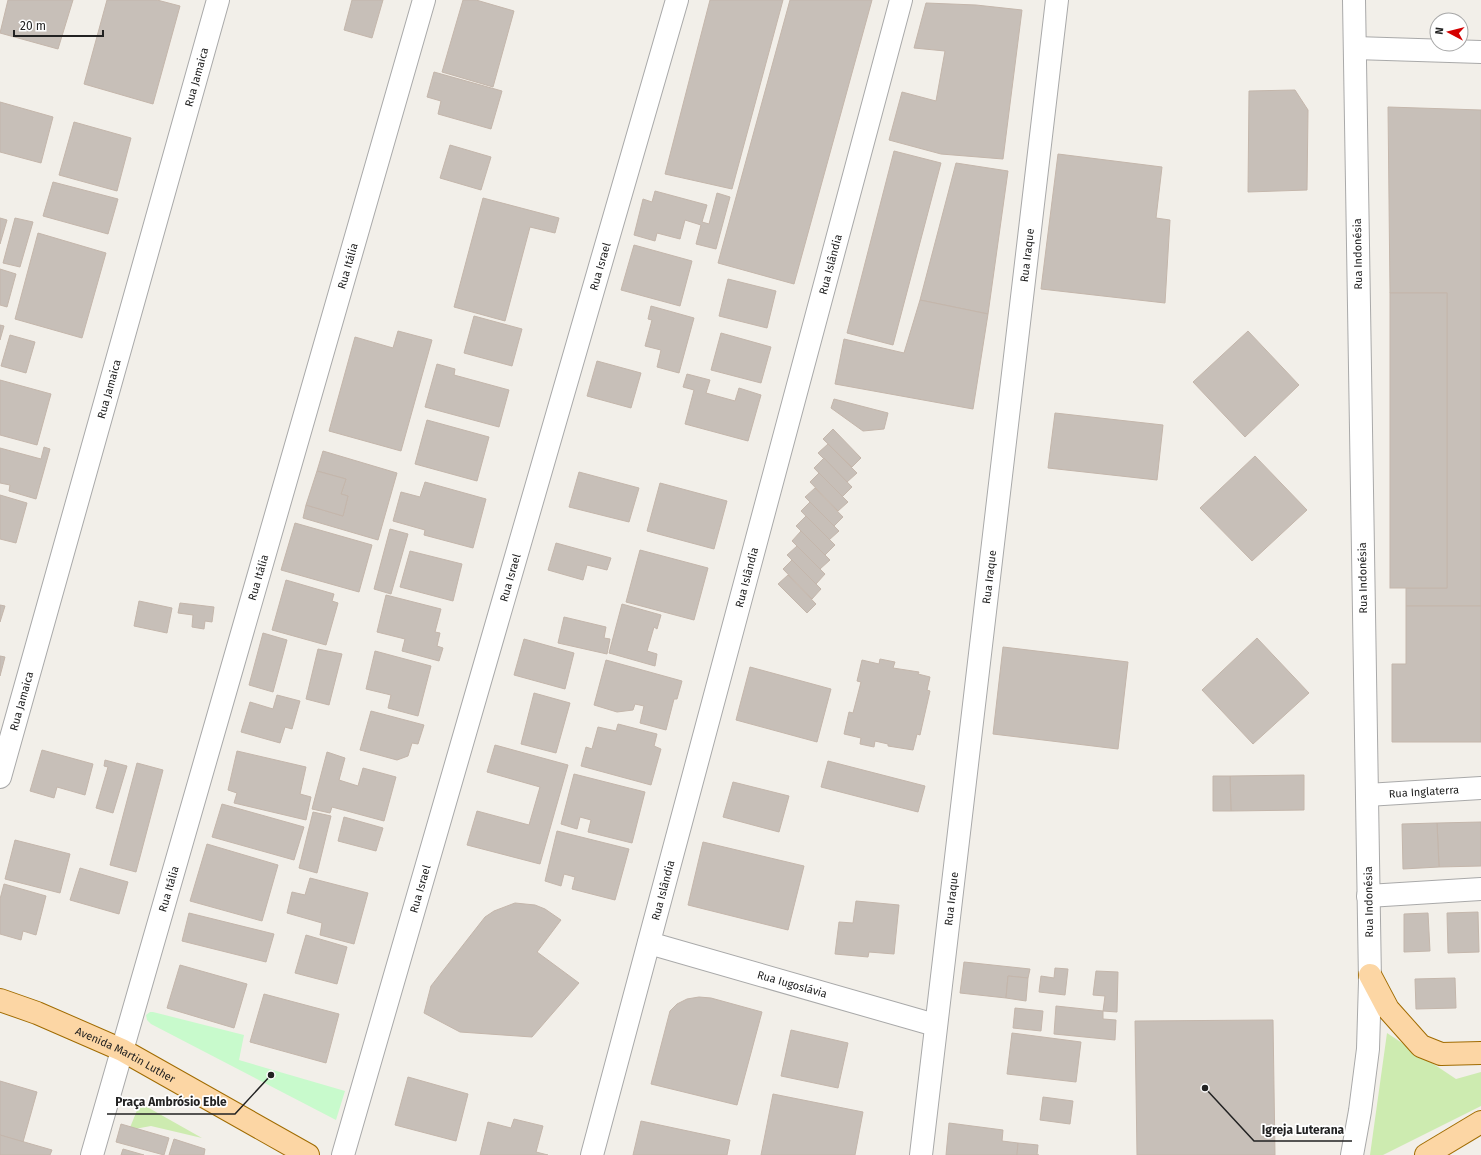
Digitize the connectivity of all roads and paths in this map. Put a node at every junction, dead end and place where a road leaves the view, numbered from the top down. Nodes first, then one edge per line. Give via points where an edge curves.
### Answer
1 (218, 0) edge
2 (424, 0) edge
3 (677, 0) edge
4 (901, 0) edge
5 (1057, 0) edge
6 (1354, 0) edge
7 (1355, 48) junction
8 (1481, 52) edge
9 (0, 777) edge
10 (1481, 788) edge
11 (1367, 796) junction
12 (1481, 889) edge
13 (1368, 896) junction
14 (649, 944) junction
15 (1370, 975) junction
16 (0, 1000) edge
17 (935, 1025) junction
18 (122, 1050) junction
19 (1481, 1053) edge
20 (1481, 1122) edge
21 (92, 1155) edge
22 (308, 1155) edge
23 (343, 1155) edge
24 (592, 1155) edge
25 (921, 1155) edge
26 (1352, 1155) edge
27 (1426, 1155) edge

1 - 9 street, Rua Jamaica
2 - 18 street, Rua Itália
3 - 23 street, Rua Israel
4 - 14 street, Rua Islândia
5 - 17 street, Rua Iraque
6 - 7 street, Rua Indonésia
7 - 8 street
7 - 11 street, Rua Indonésia
10 - 11 street, Rua Inglaterra
11 - 13 street, Rua Indonésia
12 - 13 street
13 - 15 street, Rua Indonésia
14 - 17 street, Rua Iugoslávia
14 - 24 street, Rua Islândia
15 - 19 main road via 1388,1009 1421,1046 1441,1054
15 - 26 street, Rua Indonésia via 1368,1049
16 - 18 main road, Avenida Martin Luther via 37,1013
17 - 25 street, Rua Iraque
18 - 21 street, Rua Itália
18 - 22 main road, Avenida Martin Luther
20 - 27 main road

